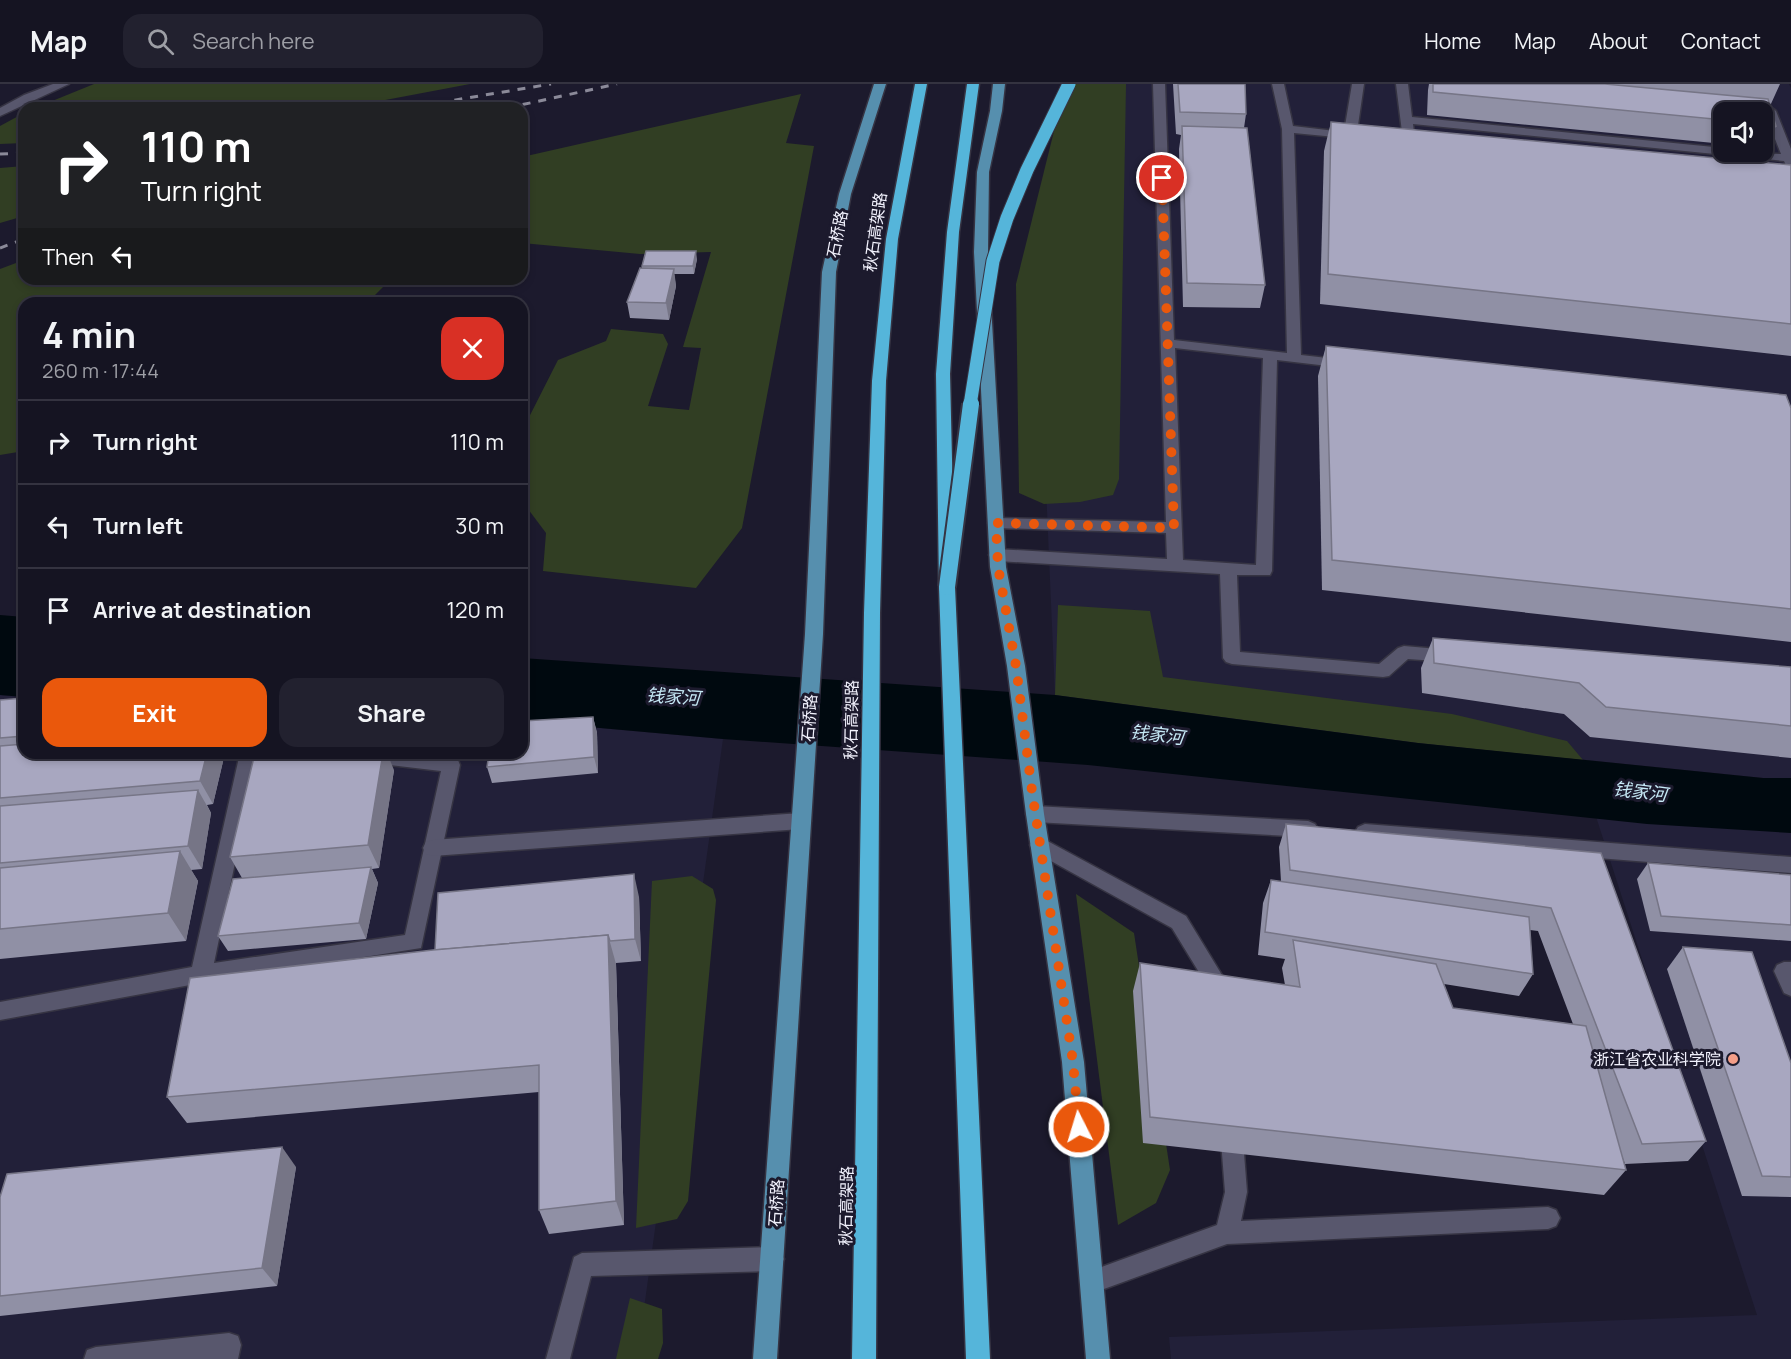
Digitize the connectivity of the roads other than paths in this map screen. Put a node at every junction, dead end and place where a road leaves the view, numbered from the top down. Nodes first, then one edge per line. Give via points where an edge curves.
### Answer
1 (63, 84) edge
2 (880, 84) edge
3 (921, 84) edge
4 (973, 84) edge
5 (999, 84) edge
6 (1069, 84) edge
7 (1159, 84) edge
8 (1278, 84) edge
9 (1358, 84) edge
10 (1402, 84) edge
11 (18, 102) edge
12 (19, 102) edge
13 (0, 112) edge
14 (1773, 118) edge
15 (1406, 120) junction
16 (1288, 129) junction
17 (1349, 136) junction
18 (1369, 138) edge
19 (1399, 142) edge
20 (1790, 161) edge
21 (1168, 344) junction
22 (1270, 356) junction
23 (1294, 359) junction
24 (1365, 366) edge
25 (996, 523) junction
26 (1174, 528) junction
27 (998, 555) junction
28 (1175, 565) junction
29 (1228, 568) junction
30 (947, 587) junction
31 (1462, 657) edge
32 (248, 759) edge
33 (398, 759) edge
34 (1035, 814) junction
35 (801, 821) junction
36 (1323, 829) edge
37 (1347, 831) edge
38 (1040, 845) junction
39 (433, 848) junction
40 (1791, 865) edge
41 (1791, 971) edge
42 (201, 974) junction
43 (1791, 987) edge
44 (0, 1011) edge
45 (1221, 1019) edge
46 (1229, 1111) edge
47 (1548, 1218) dead end
48 (1227, 1233) junction
49 (772, 1259) junction
50 (1093, 1281) junction
51 (96, 1359) edge
52 (226, 1359) edge
53 (558, 1359) edge
54 (765, 1359) edge
55 (864, 1359) edge
56 (978, 1359) edge
57 (1098, 1359) edge

1 - 12 street
2 - 35 main road, 石桥路 via 844,194 829,272 814,634
3 - 55 highway, 秋石高架路 via 892,239 879,381 872,613
4 - 30 highway, bridge via 953,232 943,374
5 - 25 main road via 983,172 981,252
6 - 30 highway, bridge via 1027,170 993,261
7 - 21 street
8 - 16 street
9 - 17 street
10 - 15 street
11 - 13 street
14 - 20 street
15 - 19 street via 1409,143
15 - 20 street
16 - 17 street
16 - 23 street
17 - 18 street
21 - 22 street
21 - 26 street
22 - 23 street
22 - 29 street via 1263,571
23 - 24 street
25 - 26 street
25 - 27 main road
26 - 28 street
27 - 28 street
27 - 34 main road
28 - 29 street
29 - 31 street via 1232,658 1383,671 1404,652
30 - 56 highway
32 - 42 street
33 - 39 street via 451,765
34 - 36 street
34 - 38 main road
35 - 39 street
35 - 49 main road, 石桥路
37 - 40 street
38 - 45 street via 1179,922 1218,985
38 - 50 main road via 1073,1062
39 - 42 street via 414,942
41 - 43 street via 1784,971
42 - 44 street
46 - 48 street via 1236,1192
47 - 48 street
48 - 50 street
49 - 53 street via 582,1265
49 - 54 main road, 石桥路
50 - 57 main road
51 - 52 street via 229,1345

